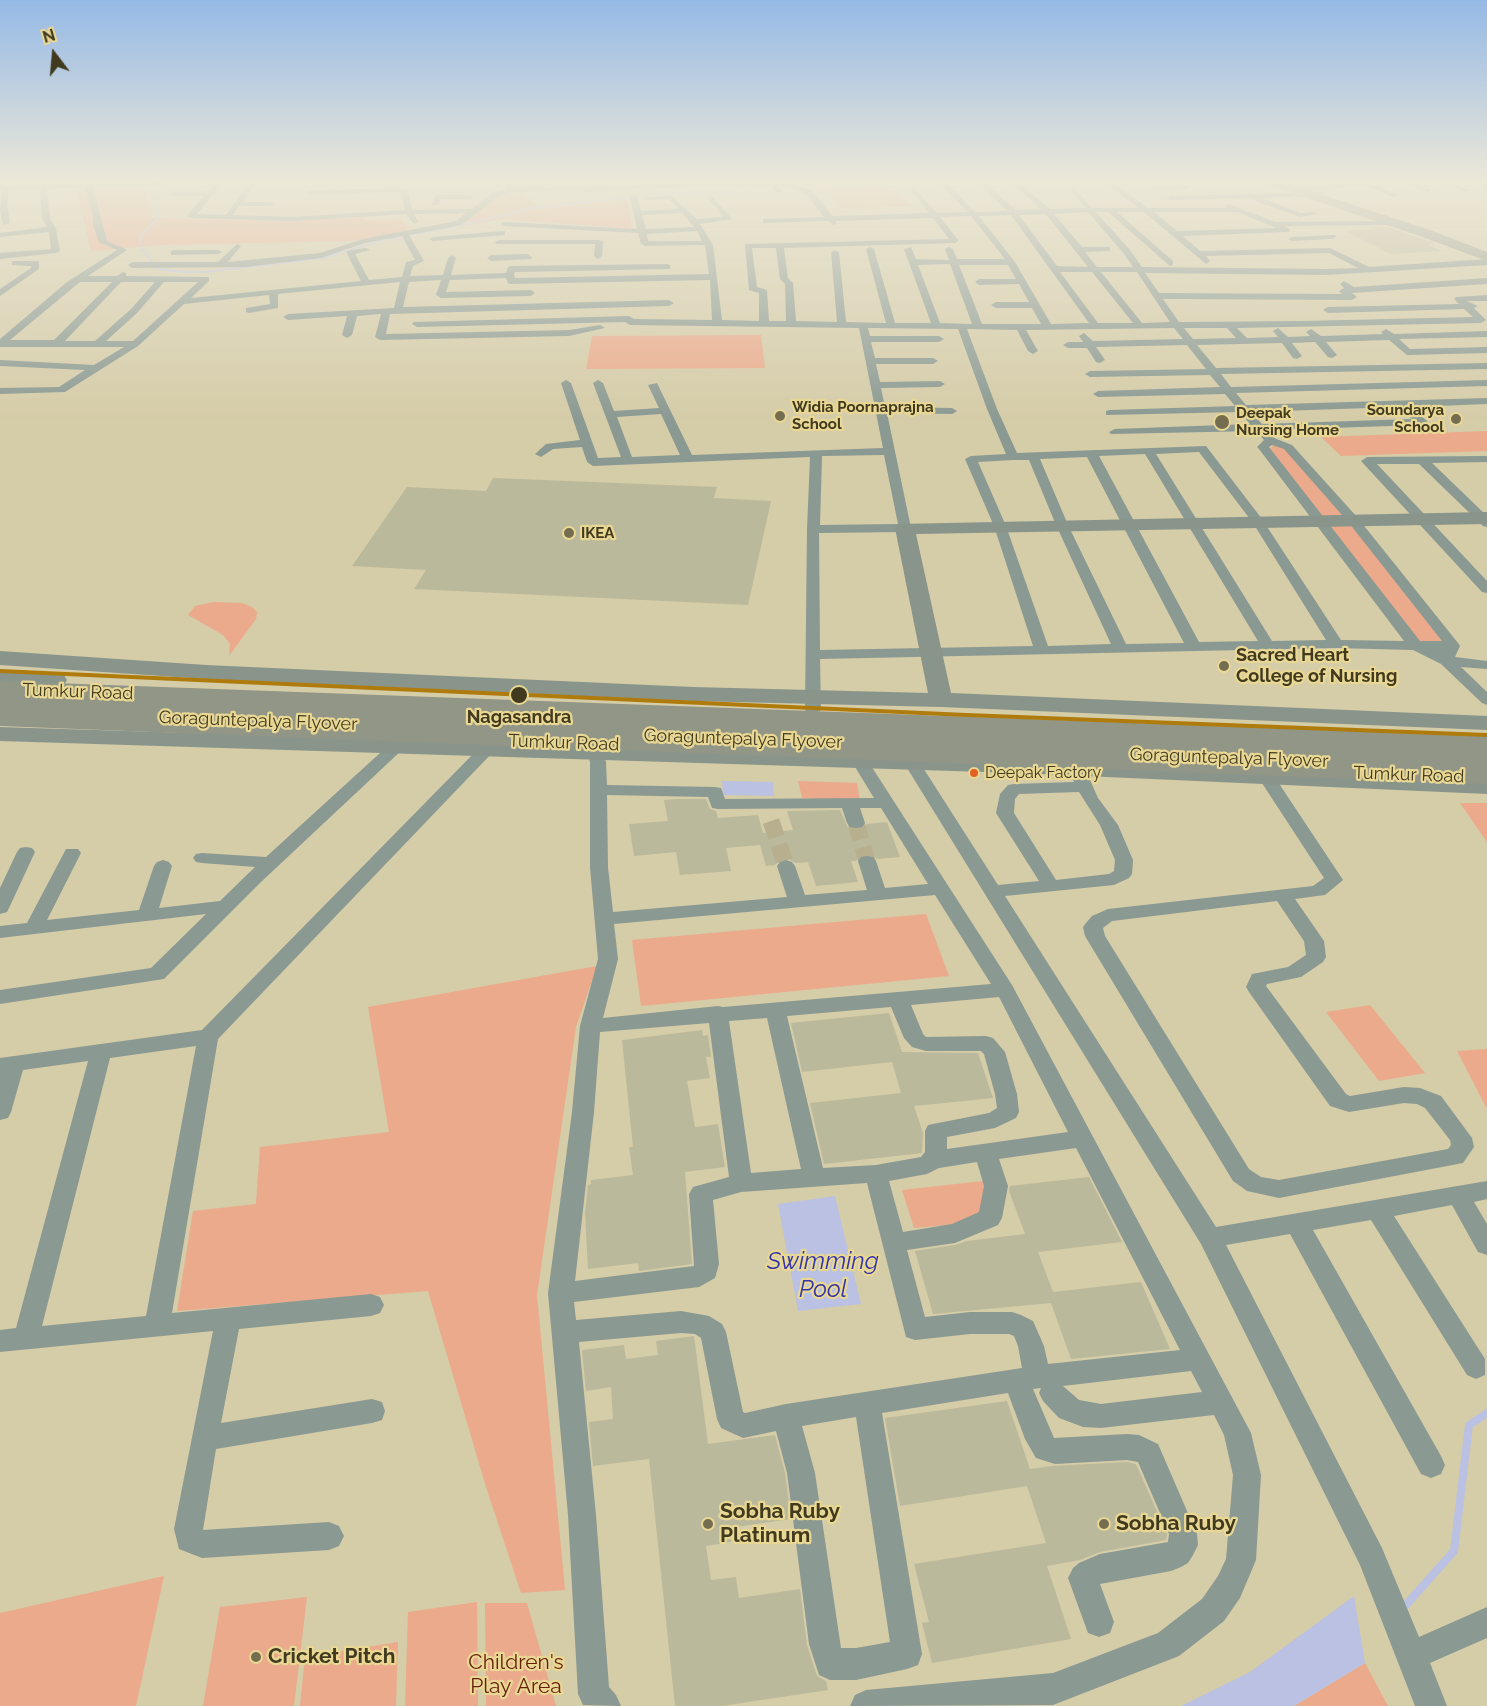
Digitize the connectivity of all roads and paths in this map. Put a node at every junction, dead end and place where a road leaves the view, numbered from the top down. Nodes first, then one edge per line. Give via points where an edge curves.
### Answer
1 (913, 262) edge
2 (949, 262) edge
3 (1011, 262) edge
4 (34, 263) edge
5 (103, 263) edge
6 (134, 263) edge
7 (250, 263) edge
8 (353, 263) edge
9 (414, 263) edge
10 (451, 263) edge
11 (490, 263) edge
12 (666, 263) edge
13 (711, 263) edge
14 (750, 263) edge
15 (782, 263) edge
16 (837, 263) edge
17 (874, 263) edge
18 (1051, 263) edge
19 (1091, 263) edge
20 (1133, 263) edge
21 (1208, 263) joint
22 (1218, 263) edge
23 (1355, 263) edge
24 (1477, 263) edge
25 (220, 264) joint
26 (132, 265) junction
27 (667, 267) junction
28 (1407, 267) junction
29 (1056, 269) junction
30 (1367, 269) junction
31 (1097, 270) junction
32 (1017, 271) junction
33 (1137, 271) junction
34 (1217, 271) junction
35 (984, 272) dead end
36 (1327, 272) junction
37 (318, 275) dead end
38 (510, 275) junction
39 (486, 276) junction
40 (447, 278) junction
41 (714, 278) junction
42 (77, 279) junction
43 (120, 279) junction
44 (162, 279) junction
45 (406, 279) junction
46 (667, 279) junction
47 (1022, 281) junction
48 (1487, 281) edge
49 (980, 282) dead end
50 (1230, 283) dead end
51 (1331, 283) dead end
52 (1342, 283) junction
53 (1442, 284) junction
54 (776, 290) junction
55 (1352, 290) junction
56 (537, 292) dead end
57 (0, 293) edge
58 (273, 293) junction
59 (502, 293) junction
60 (481, 294) junction
61 (363, 295) junction
62 (1156, 296) junction
63 (1222, 296) junction
64 (1487, 298) edge
65 (184, 301) junction
66 (319, 302) junction
67 (669, 303) junction
68 (602, 304) junction
69 (1036, 305) junction
70 (1466, 306) junction
71 (1487, 306) edge
72 (502, 307) junction
73 (971, 309) junction
74 (1233, 309) dead end
75 (249, 310) dead end
76 (398, 310) junction
77 (1328, 310) dead end
78 (386, 311) junction
79 (353, 313) junction
80 (288, 317) dead end
81 (602, 319) junction
82 (764, 319) junction
83 (791, 320) junction
84 (1485, 321) edge
85 (630, 322) junction
86 (1376, 322) junction
87 (672, 323) junction
88 (717, 323) junction
89 (1017, 323) junction
90 (1046, 323) junction
91 (1341, 323) junction
92 (417, 324) dead end
93 (1303, 324) junction
94 (842, 325) junction
95 (863, 325) junction
96 (891, 325) junction
97 (936, 325) junction
98 (961, 325) junction
99 (1272, 325) junction
100 (978, 326) junction
101 (1140, 326) junction
102 (1177, 326) junction
103 (1231, 326) junction
104 (1079, 327) junction
105 (1095, 327) junction
106 (1124, 327) junction
107 (1487, 334) edge
108 (347, 335) dead end
109 (1391, 338) junction
110 (866, 339) junction
111 (939, 339) dead end
112 (1318, 339) junction
113 (1285, 340) junction
114 (1244, 341) junction
115 (1189, 342) junction
116 (1358, 342) junction
117 (1, 343) edge
118 (57, 343) junction
119 (98, 343) junction
120 (135, 344) junction
121 (1135, 344) junction
122 (1068, 345) dead end
123 (1090, 345) junction
124 (1487, 350) edge
125 (1033, 351) dead end
126 (1332, 355) dead end
127 (1297, 356) dead end
128 (1145, 358) dead end
129 (1389, 358) dead end
130 (1100, 360) dead end
131 (870, 361) junction
132 (933, 361) dead end
133 (0, 363) edge
134 (1487, 366) edge
135 (1399, 367) junction
136 (97, 368) junction
137 (1212, 371) junction
138 (1090, 374) dead end
139 (566, 383) dead end
140 (598, 383) dead end
141 (1487, 383) edge
142 (940, 384) dead end
143 (653, 385) dead end
144 (875, 385) junction
145 (1229, 390) junction
146 (0, 391) edge
147 (1098, 394) dead end
148 (1487, 401) edge
149 (1401, 404) junction
150 (880, 410) junction
151 (1244, 410) junction
152 (665, 411) junction
153 (952, 411) dead end
154 (1110, 413) dead end
155 (610, 414) junction
156 (1258, 427) junction
157 (1115, 432) dead end
158 (1270, 440) junction
159 (587, 443) junction
160 (1148, 450) junction
161 (889, 451) junction
162 (816, 453) junction
163 (1090, 453) junction
164 (541, 454) dead end
165 (1033, 456) junction
166 (1013, 457) junction
167 (688, 459) junction
168 (1422, 460) junction
169 (628, 461) junction
170 (1485, 461) edge
171 (1422, 519) junction
172 (1353, 520) junction
173 (1485, 520) edge
174 (1319, 521) junction
175 (1258, 522) junction
176 (1191, 523) junction
177 (1128, 524) junction
178 (1062, 525) junction
179 (1000, 526) junction
180 (905, 528) junction
181 (813, 529) junction
182 (1487, 588) edge
183 (1336, 644) junction
184 (1415, 645) junction
185 (1268, 646) junction
186 (1453, 646) junction
187 (1194, 647) junction
188 (1121, 649) junction
189 (1042, 651) junction
190 (931, 653) junction
191 (814, 655) junction
192 (0, 658) edge
193 (1446, 661) junction
194 (1487, 665) edge
195 (0, 677) edge
196 (0, 689) edge
197 (0, 700) edge
198 (941, 700) junction
199 (1487, 700) edge
200 (813, 703) junction
201 (0, 710) edge
202 (1487, 723) edge
203 (0, 725) edge
204 (0, 734) edge
205 (1487, 736) edge
206 (1440, 743) junction
207 (1487, 745) edge
208 (397, 746) junction
209 (487, 749) junction
210 (595, 753) junction
211 (1487, 756) edge
212 (860, 762) junction
213 (912, 763) junction
214 (1487, 768) edge
215 (1266, 777) junction
216 (1080, 778) junction
217 (1478, 780) edge
218 (598, 790) junction
219 (886, 803) junction
220 (850, 805) junction
221 (856, 823) tunnel mouth
222 (26, 852) dead end
223 (72, 853) dead end
224 (202, 858) dead end
225 (867, 861) tunnel mouth
226 (270, 863) junction
227 (163, 866) dead end
228 (786, 866) tunnel mouth
229 (1051, 886) junction
230 (941, 889) junction
231 (994, 891) junction
232 (878, 895) junction
233 (1282, 895) junction
234 (798, 902) junction
235 (225, 906) junction
236 (0, 908) edge
237 (147, 914) junction
238 (604, 919) junction
239 (34, 928) junction
240 (0, 932) edge
241 (1005, 990) junction
242 (0, 997) edge
243 (898, 999) junction
244 (775, 1009) junction
245 (718, 1013) junction
246 (590, 1026) junction
247 (208, 1036) junction
248 (101, 1052) junction
249 (7, 1065) edge
250 (0, 1112) edge
251 (1083, 1138) junction
252 (985, 1152) junction
253 (933, 1160) junction
254 (876, 1174) junction
255 (814, 1178) junction
256 (741, 1183) junction
257 (1487, 1190) edge
258 (1457, 1194) junction
259 (1376, 1208) junction
260 (1297, 1224) junction
261 (1210, 1238) junction
262 (893, 1243) junction
263 (1487, 1245) edge
264 (561, 1293) junction
265 (370, 1305) dead end
266 (228, 1319) junction
267 (157, 1325) junction
268 (564, 1332) junction
269 (26, 1338) junction
270 (0, 1341) edge
271 (1198, 1359) junction
272 (1476, 1367) dead end
273 (1035, 1383) junction
274 (1221, 1402) junction
275 (867, 1404) junction
276 (372, 1411) dead end
277 (786, 1416) junction
278 (204, 1438) junction
279 (1431, 1465) dead end
280 (329, 1536) dead end
281 (1099, 1622) dead end
282 (1487, 1622) edge
283 (1411, 1656) junction
284 (605, 1706) edge
285 (866, 1706) edge
286 (1431, 1706) edge

1 - 97 street
2 - 73 street
3 - 32 street
4 - 57 street via 35,268
5 - 42 street
6 - 26 street
7 - 25 street
8 - 61 street
9 - 45 street via 409,264
10 - 40 street
11 - 39 street
12 - 27 street
13 - 41 street
14 - 54 street via 753,290
15 - 54 street via 784,279 789,283
16 - 94 street
17 - 96 street
18 - 29 street
19 - 31 street
20 - 33 street
21 - 22 street
21 - 34 street
23 - 30 street
24 - 28 street
25 - 26 street
26 - 43 street
27 - 38 street via 511,269
27 - 46 street
28 - 30 street
28 - 53 street
29 - 31 street
29 - 105 street
30 - 36 street
31 - 33 street
31 - 101 street
32 - 35 street
32 - 47 street
33 - 34 street
33 - 62 street
34 - 36 street
34 - 50 street
36 - 52 street
37 - 66 street
38 - 39 street
38 - 46 street via 511,281
39 - 40 street
39 - 60 street
40 - 45 street
40 - 60 street via 441,295
41 - 46 street
41 - 88 street
42 - 43 street
42 - 117 street
43 - 44 street
43 - 118 street
44 - 65 street via 206,279
44 - 119 street
45 - 61 street
45 - 76 street
46 - 67 street
47 - 49 street
47 - 69 street via 1024,292
48 - 53 street
51 - 52 street
52 - 55 street
53 - 55 street
54 - 82 street
54 - 83 street
55 - 63 street via 1343,291 1352,297
56 - 59 street
58 - 65 street via 256,281
58 - 66 street via 284,286
58 - 75 street via 275,306
59 - 60 street
59 - 72 street
61 - 66 street
61 - 78 street
61 - 79 street
62 - 63 street
62 - 102 street
63 - 74 street
64 - 70 street via 1459,299
65 - 120 street
66 - 79 street
66 - 80 street
67 - 68 street
67 - 87 street
68 - 72 street
68 - 81 street
69 - 73 street
69 - 90 street
70 - 71 street
70 - 77 street
70 - 84 street
72 - 76 street
73 - 100 street
76 - 78 street
78 - 85 street via 380,337 569,333
79 - 108 street
81 - 85 street
81 - 92 street
82 - 83 street
82 - 88 street
83 - 94 street
84 - 86 street
85 - 87 street
86 - 91 street
86 - 109 street
87 - 88 street
89 - 90 street
89 - 100 street
89 - 125 street
90 - 104 street
91 - 93 street
91 - 116 street
93 - 99 street
93 - 112 street
94 - 95 street
95 - 96 street
95 - 110 street
96 - 97 street
97 - 98 street
98 - 100 street
98 - 166 street
99 - 103 street
99 - 113 street
101 - 102 street
101 - 106 street
102 - 103 street
102 - 115 street
103 - 114 street
104 - 105 street
104 - 123 street
105 - 106 street
106 - 121 street
107 - 109 street
109 - 116 street
109 - 124 street via 1407,352
110 - 111 street
110 - 131 street
112 - 113 street
112 - 116 street
112 - 126 street
113 - 114 street
113 - 127 street
114 - 115 street
115 - 121 street
115 - 137 street
117 - 118 street
118 - 119 street
119 - 120 street
120 - 136 street
121 - 123 street
121 - 128 street
122 - 123 street
123 - 130 street
129 - 135 street
131 - 132 street
131 - 144 street
133 - 136 street
134 - 135 street
135 - 137 street
136 - 146 street via 61,390
137 - 138 street
137 - 145 street
139 - 159 street
140 - 155 street
141 - 145 street
142 - 144 street
143 - 152 street
144 - 150 street
145 - 147 street
145 - 151 street
148 - 149 street
149 - 151 street
149 - 156 street via 1422,422
150 - 153 street
150 - 161 street
151 - 154 street
151 - 156 street
152 - 155 street
152 - 167 street
155 - 169 street
156 - 157 street
156 - 158 street
158 - 172 street via 1288,447
158 - 174 street via 1263,447
159 - 164 street via 550,446
159 - 169 street via 593,462
160 - 163 street
160 - 175 street via 1202,448
160 - 176 street
161 - 162 street
161 - 180 street
162 - 167 street
162 - 181 street
163 - 165 street
163 - 177 street
165 - 166 street
165 - 178 street
166 - 179 street via 972,459
167 - 169 street
168 - 170 street
168 - 171 street via 1367,461
168 - 173 street
171 - 172 street
171 - 173 street
171 - 182 street
172 - 174 street
172 - 186 street
174 - 175 street
174 - 184 street
175 - 176 street
175 - 183 street
176 - 177 street
176 - 185 street
177 - 178 street
177 - 187 street
178 - 179 street
178 - 188 street
179 - 180 street
179 - 189 street
180 - 181 street
180 - 190 street
181 - 191 street
183 - 184 street
183 - 185 street
184 - 186 street
184 - 193 street
185 - 187 street
186 - 193 street
187 - 188 street
188 - 189 street
189 - 190 street
190 - 191 street
190 - 198 street
191 - 200 street
192 - 200 street
193 - 194 street
193 - 199 street
195 - 200 street via 666,702
196 - 206 highway, Tumkur Road
197 - 211 highway, Goraguntepalya Flyover
198 - 200 street
198 - 202 street
200 - 205 street
201 - 214 highway, Goraguntepalya Flyover, bridge
203 - 217 highway, Tumkur Road via 707,748
204 - 208 street
206 - 207 highway, Tumkur Road
206 - 217 highway
208 - 209 street
208 - 226 street
209 - 210 street
209 - 247 street
210 - 212 street
210 - 218 street
212 - 213 street
212 - 219 street
213 - 216 street
213 - 231 street
215 - 216 street
215 - 217 street
215 - 233 street via 1334,880 1318,891
216 - 229 street via 1014,789 1006,798 1005,813
216 - 229 street via 1109,825 1124,860 1123,874 1114,879
218 - 220 street via 715,792 718,804 768,813
218 - 238 street
219 - 220 street
219 - 230 street
220 - 221 street
222 - 236 street
223 - 239 street
224 - 226 street
225 - 232 street
226 - 235 street
227 - 237 street
228 - 234 street
229 - 231 street
230 - 232 street
230 - 241 street
231 - 261 street
232 - 234 street
233 - 233 street via 1108,915 1093,927 1241,1176 1255,1185 1279,1189 1455,1157 1463,1147 1461,1138 1433,1102 1404,1095 1349,1104 1338,1100 1256,987 1259,979 1294,972 1316,957 1314,941
234 - 238 street
235 - 237 street
235 - 242 street via 157,974
237 - 239 street
238 - 246 street via 608,959
239 - 240 street
241 - 243 street
241 - 251 street
243 - 244 street
243 - 253 street via 919,1042 986,1043 1006,1094 1008,1112 995,1120 936,1131
244 - 245 street
244 - 255 street
245 - 246 street
245 - 256 street
246 - 264 street via 584,1112
247 - 248 street
247 - 267 street
248 - 249 street
248 - 269 street
249 - 250 street
251 - 252 street
251 - 271 street
252 - 253 street
252 - 262 street via 996,1186 990,1218 955,1233
253 - 254 street via 927,1165
254 - 255 street
254 - 262 street
255 - 256 street
256 - 264 street via 701,1194 707,1264 699,1277
257 - 258 street
258 - 259 street
258 - 263 street
259 - 260 street
259 - 272 street
260 - 261 street
260 - 279 street
261 - 283 street via 1372,1558
262 - 273 street via 915,1329 1012,1323 1024,1329
264 - 268 street
265 - 266 street
266 - 267 street
266 - 278 street
267 - 269 street
268 - 277 street via 681,1322 700,1324 713,1332 731,1419 743,1426
268 - 284 street via 594,1694
269 - 270 street
271 - 273 street
271 - 274 street
273 - 274 street via 1069,1409 1092,1416
273 - 275 street
273 - 281 street via 1039,1439 1046,1449 1127,1447 1148,1453 1183,1534 1183,1545 1171,1557 1100,1569 1083,1578
274 - 285 street via 1237,1433 1247,1476 1241,1560 1213,1610 1168,1645 1053,1689
275 - 277 street
275 - 277 street via 907,1654 856,1664 830,1664 824,1644 801,1473
276 - 278 street
278 - 280 street via 188,1529 192,1542
282 - 283 street
283 - 286 street

